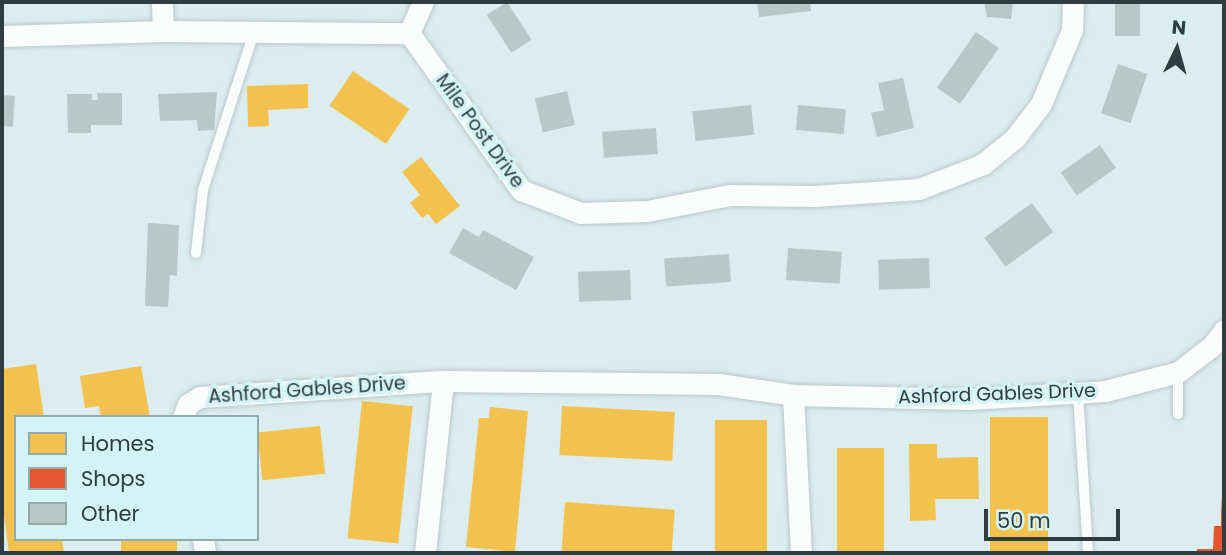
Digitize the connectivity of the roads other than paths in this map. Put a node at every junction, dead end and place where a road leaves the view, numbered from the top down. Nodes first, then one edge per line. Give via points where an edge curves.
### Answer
1 (162, 2) edge
2 (423, 2) edge
3 (1073, 2) edge
4 (163, 31) junction
5 (254, 32) junction
6 (409, 33) junction
7 (2, 36) edge
8 (196, 253) dead end
9 (1224, 330) edge
10 (1178, 372) junction
11 (443, 381) junction
12 (1078, 393) junction
13 (793, 395) junction
14 (1178, 414) dead end
15 (184, 415) edge
16 (425, 553) edge
17 (801, 553) edge
18 (1088, 553) edge

1 - 4 street
2 - 6 street
3 - 6 street, Mile Post Drive via 1072,30 1041,104 1015,138 983,164 919,189 814,196 730,195 647,211 581,213 520,190
4 - 5 street
4 - 7 street
5 - 6 street
5 - 8 lane via 203,190
9 - 10 street, Ashford Gables Drive via 1212,346
10 - 12 street, Ashford Gables Drive via 1105,391
10 - 14 lane
11 - 13 street, Ashford Gables Drive via 718,384
11 - 15 street, Ashford Gables Drive via 200,397 188,404
11 - 16 street
12 - 13 street, Ashford Gables Drive via 968,399
12 - 18 lane
13 - 17 street

